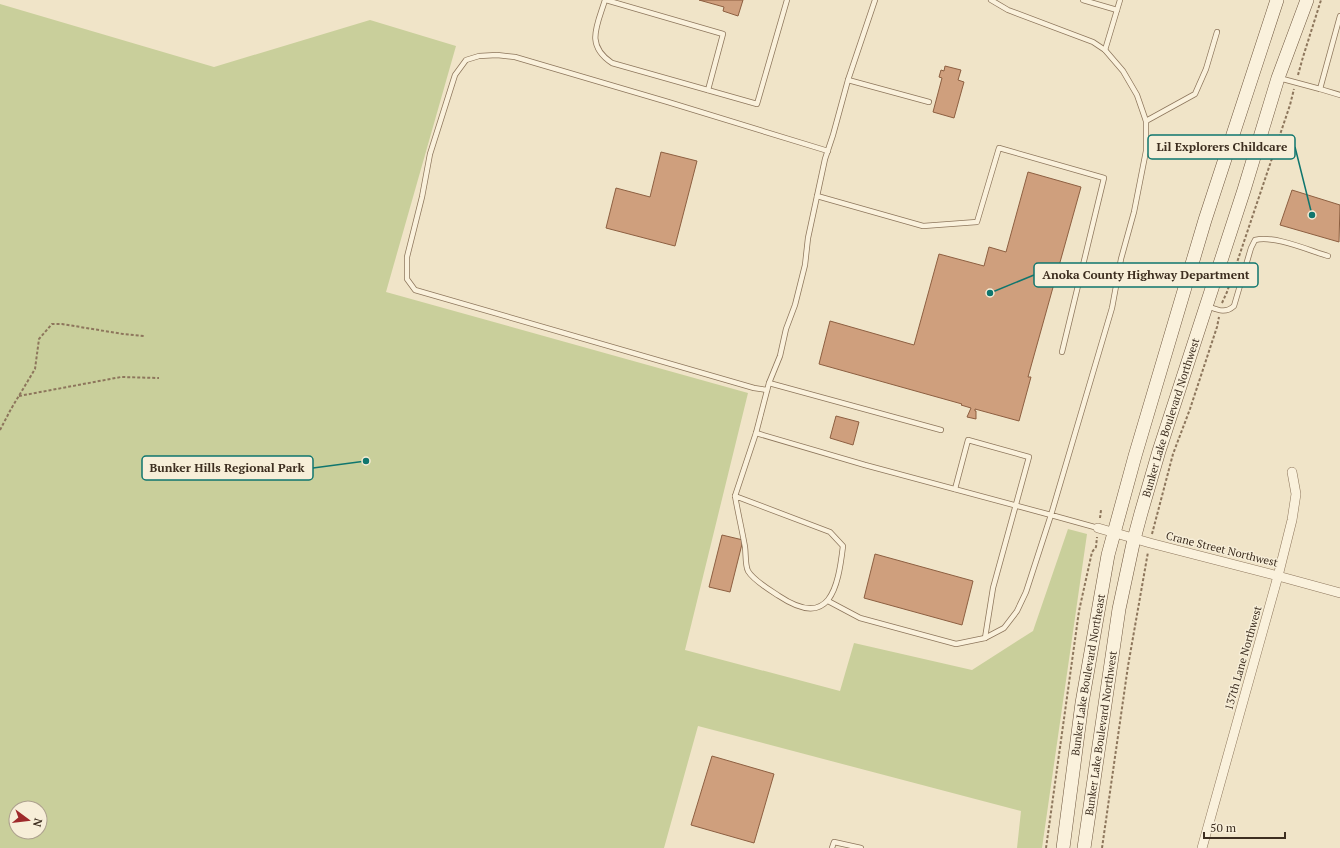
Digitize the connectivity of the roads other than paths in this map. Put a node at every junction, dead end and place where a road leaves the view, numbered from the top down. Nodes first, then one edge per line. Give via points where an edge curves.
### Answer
1 (606, 0) edge
2 (787, 0) edge
3 (874, 0) edge
4 (991, 0) edge
5 (1083, 0) edge
6 (1120, 0) edge
7 (1277, 0) edge
8 (1307, 0) edge
9 (1117, 10) junction
10 (1340, 16) edge
11 (1217, 32) dead end
12 (1338, 32) edge
13 (1106, 50) junction
14 (1278, 78) junction
15 (848, 80) junction
16 (1320, 89) junction
17 (708, 90) junction
18 (1340, 95) edge
19 (929, 102) dead end
20 (1146, 121) junction
21 (828, 151) junction
22 (817, 196) junction
23 (1328, 256) dead end
24 (1206, 306) junction
25 (1062, 352) dead end
26 (770, 383) junction
27 (767, 390) junction
28 (941, 430) dead end
29 (756, 433) junction
30 (1292, 472) dead end
31 (955, 489) junction
32 (735, 496) junction
33 (1122, 503) joint
34 (1016, 506) junction
35 (1051, 515) junction
36 (1098, 528) joint
37 (1114, 533) junction
38 (1134, 538) junction
39 (1278, 576) junction
40 (1340, 593) edge
41 (828, 601) junction
42 (985, 638) junction
43 (832, 848) edge
44 (861, 848) edge
45 (1063, 848) edge
46 (1084, 848) edge
47 (1202, 848) edge

1 - 17 lane via 594,37 597,49 604,57 612,63
1 - 17 lane via 723,34
2 - 17 lane via 757,104
3 - 15 lane
4 - 13 lane via 1008,10 1093,42
5 - 9 lane
6 - 9 lane
7 - 33 main road, Bunker Lake Boulevard Northwest via 1206,220
8 - 14 main road, Bunker Lake Boulevard Northwest
9 - 13 lane
10 - 12 lane
11 - 20 lane via 1206,69 1195,94
12 - 16 lane
13 - 20 lane via 1123,71 1137,95
14 - 16 lane
14 - 24 main road, Bunker Lake Boulevard Northwest
15 - 19 lane
15 - 21 lane
16 - 18 lane
20 - 35 lane via 1146,151 1112,308
21 - 22 lane
21 - 27 lane via 515,57 497,55 466,60 456,75 430,154 407,257 407,279 415,290
22 - 25 lane via 923,226 977,222 999,148 1104,178
22 - 26 lane via 795,305
23 - 24 lane via 1276,240 1255,240 1234,306 1229,310 1220,311
24 - 38 main road, Bunker Lake Boulevard Northwest
26 - 27 lane
26 - 28 lane
27 - 29 lane
29 - 31 lane
29 - 32 lane
30 - 39 street, 137th Lane Northwest via 1296,494
31 - 34 lane
31 - 34 lane via 968,440 1029,457
32 - 41 lane via 748,571 761,585 786,601 807,609 819,607
32 - 41 lane via 830,532 843,546 840,570
33 - 37 main road, Bunker Lake Boulevard Northeast
34 - 35 lane
34 - 42 lane via 993,588
35 - 36 lane
35 - 42 lane via 1026,592 1017,611 1004,628
36 - 37 street, Crane Street Northwest
37 - 38 street, Crane Street Northwest
37 - 45 main road, Bunker Lake Boulevard Northeast via 1082,703
38 - 39 street, Crane Street Northwest
38 - 46 main road, Bunker Lake Boulevard Northwest via 1111,657
39 - 40 street, Crane Street Northwest
39 - 47 street, 137th Lane Northwest
41 - 42 lane via 860,618 956,644
43 - 44 lane via 834,842

